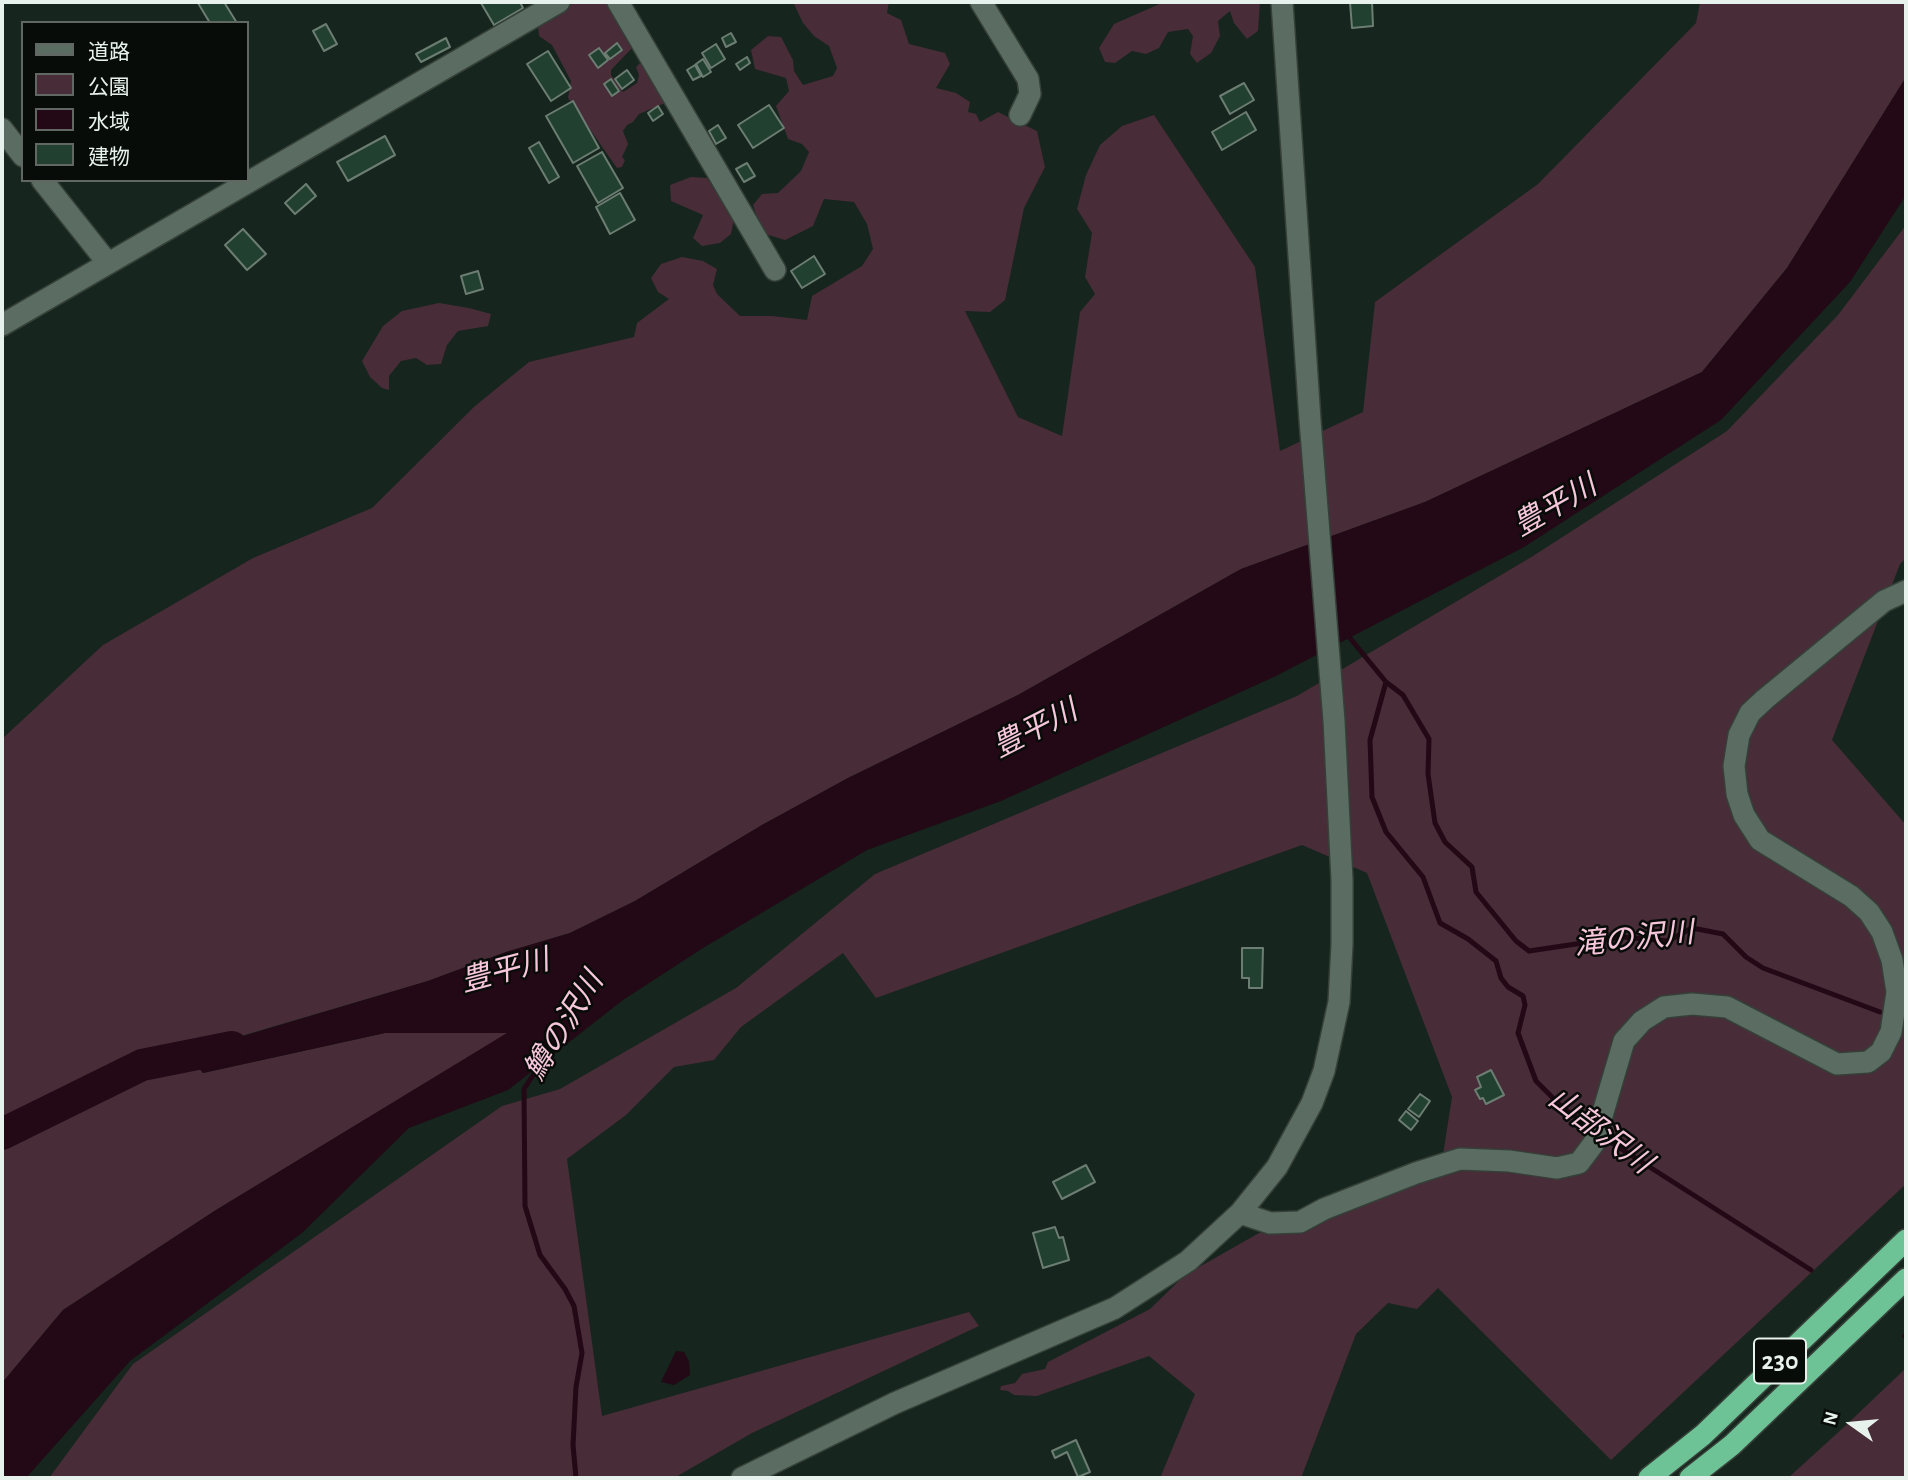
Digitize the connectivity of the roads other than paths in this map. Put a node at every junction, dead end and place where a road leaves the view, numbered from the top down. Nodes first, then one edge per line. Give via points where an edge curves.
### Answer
1 (559, 2) edge
2 (618, 2) edge
3 (981, 2) edge
4 (1282, 2) edge
5 (1020, 115) dead end
6 (2, 129) edge
7 (21, 153) edge
8 (248, 181) edge
9 (44, 182) edge
10 (246, 182) edge
11 (107, 262) junction
12 (775, 270) dead end
13 (2, 326) edge
14 (1906, 592) edge
15 (1240, 1213) junction
16 (1906, 1240) edge
17 (1906, 1279) edge
18 (742, 1478) edge
19 (1649, 1478) edge
20 (1690, 1478) edge

1 - 8 street
2 - 12 street
3 - 5 street via 1028,79 1030,94
4 - 15 street via 1334,721 1342,944 1332,1040 1312,1103 1277,1167
6 - 7 street
9 - 11 street
10 - 11 street
11 - 13 street
14 - 15 street via 1884,601 1750,713 1739,735 1734,766 1744,815 1760,840 1851,896 1882,932 1897,992 1891,1032 1881,1052 1868,1062 1837,1064 1727,1007 1664,1007 1642,1021 1624,1041 1596,1136 1579,1163 1557,1168 1460,1159 1300,1222 1270,1223
15 - 18 street via 1188,1261 1115,1308 895,1403
16 - 19 highway, 230 via 1703,1435
17 - 20 highway, 230 via 1732,1445

